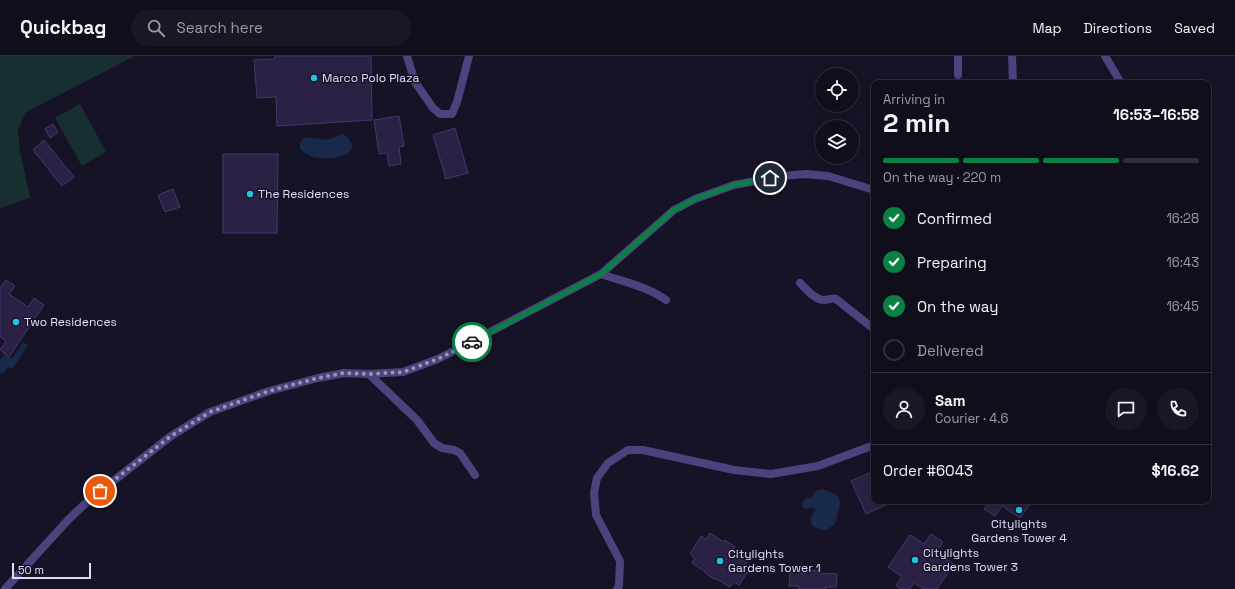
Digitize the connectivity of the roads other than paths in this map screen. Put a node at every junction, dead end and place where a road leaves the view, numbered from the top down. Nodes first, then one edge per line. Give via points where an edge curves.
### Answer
1 (407, 56) edge
2 (469, 56) edge
3 (958, 56) edge
4 (1012, 56) edge
5 (1105, 56) edge
6 (958, 74) dead end
7 (1013, 80) edge
8 (1119, 80) edge
9 (871, 189) edge
10 (601, 274) junction
11 (800, 283) dead end
12 (666, 300) dead end
13 (871, 327) edge
14 (369, 374) junction
15 (871, 446) edge
16 (475, 475) dead end
17 (619, 588) edge
18 (5, 589) edge

1 - 2 street via 415,82 440,114 452,114
3 - 6 street
4 - 7 street
5 - 8 street
9 - 10 street via 828,176 806,174 734,185 695,199 674,210
10 - 12 street via 642,287
10 - 14 street via 438,359 403,372
11 - 13 street via 818,300 836,299
14 - 16 street via 417,420 434,442 442,448 460,453
14 - 18 street via 344,373 318,378 269,391 210,412 171,436 89,500
15 - 17 street via 818,466 771,474 734,470 643,450 628,450 608,463 597,478 594,493 596,515 620,561

